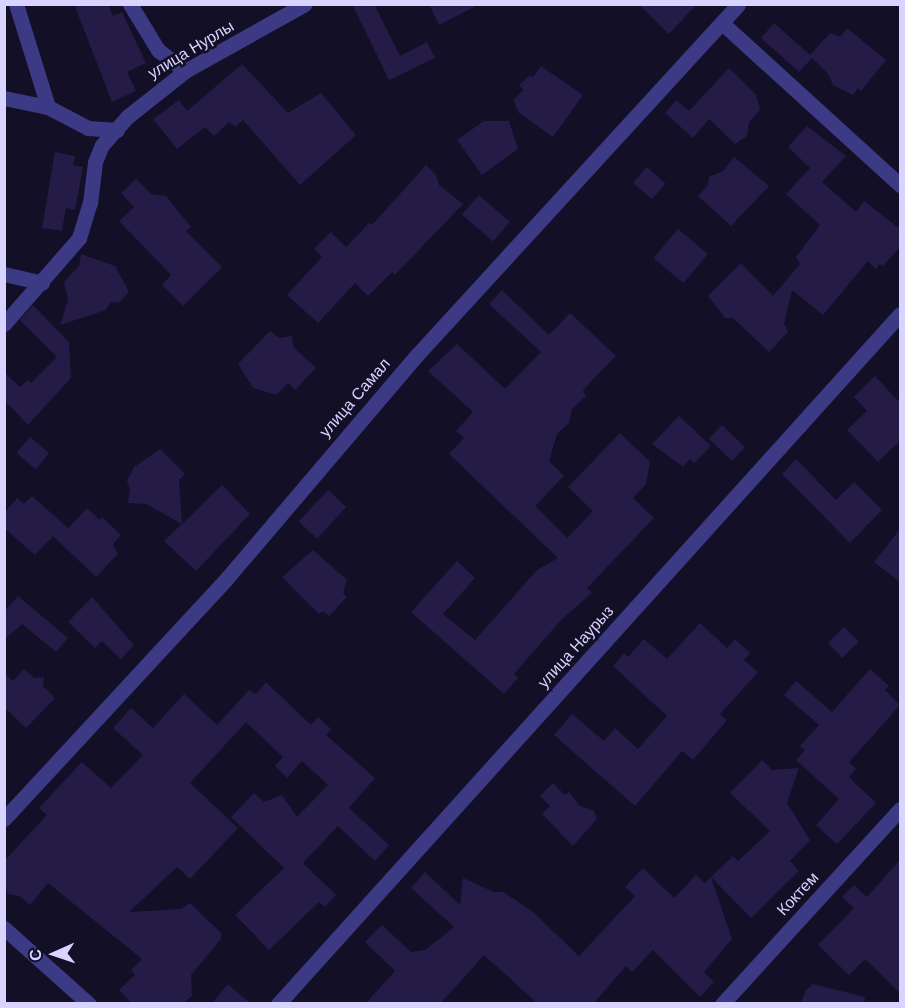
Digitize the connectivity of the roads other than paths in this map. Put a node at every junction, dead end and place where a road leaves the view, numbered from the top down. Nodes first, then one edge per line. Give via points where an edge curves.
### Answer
1 (16, 4) edge
2 (130, 4) edge
3 (305, 4) edge
4 (738, 4) edge
5 (722, 23) junction
6 (185, 71) junction
7 (4, 98) edge
8 (48, 107) junction
9 (117, 130) junction
10 (900, 185) edge
11 (4, 274) edge
12 (42, 283) junction
13 (900, 314) edge
14 (4, 324) edge
15 (900, 809) edge
16 (4, 819) edge
17 (4, 928) edge
18 (89, 1004) edge
19 (278, 1004) edge
20 (722, 1004) edge

1 - 8 street
2 - 6 street via 158,50
3 - 6 street, улица Нурлы
4 - 5 street, улица Самал
5 - 10 street
5 - 16 street, улица Самал via 416,356 227,578
6 - 9 street, улица Нурлы via 151,95
7 - 8 street
8 - 9 street via 88,128
9 - 12 street, улица Нурлы via 102,145 95,162 90,203 79,238
11 - 12 street
12 - 14 street, улица Нурлы
13 - 19 street, улица Наурыз
15 - 20 street, Коктем
17 - 18 street

